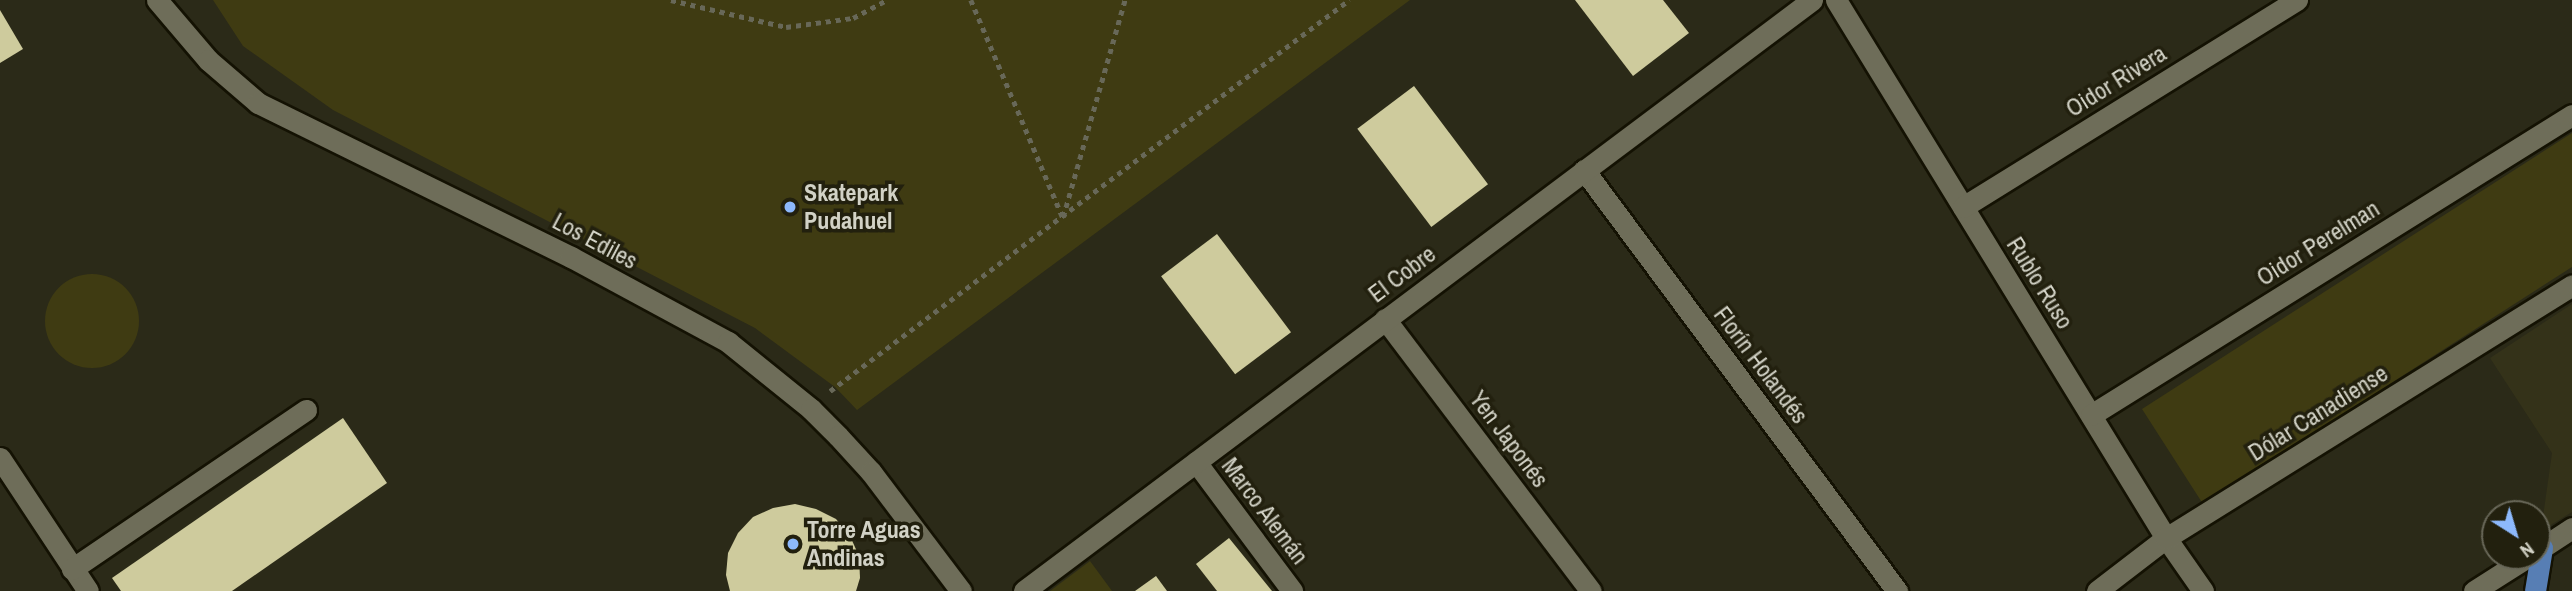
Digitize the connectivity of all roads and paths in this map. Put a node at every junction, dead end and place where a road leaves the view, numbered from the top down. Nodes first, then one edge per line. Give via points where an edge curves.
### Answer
1 (157, 0) edge
2 (671, 0) edge
3 (887, 0) edge
4 (971, 0) edge
5 (1125, 0) edge
6 (1349, 0) edge
7 (1812, 0) edge
8 (1836, 0) edge
9 (2297, 0) edge
10 (2572, 115) edge
11 (1584, 170) junction
12 (1963, 206) junction
13 (1063, 218) junction
14 (2572, 285) edge
15 (1385, 320) junction
16 (811, 409) junction
17 (306, 410) dead end
18 (2091, 415) junction
19 (0, 458) edge
20 (1196, 461) junction
21 (2572, 528) edge
22 (2166, 538) junction
23 (2551, 542) edge
24 (72, 569) junction
25 (2507, 570) edge
26 (2536, 570) edge
27 (89, 591) edge
28 (961, 591) edge
29 (1024, 591) edge
30 (1292, 591) edge
31 (1591, 591) edge
32 (1897, 591) edge
33 (2097, 591) edge
34 (2203, 591) edge
35 (2473, 591) edge
36 (2535, 591) edge

1 - 16 street, Los Ediles via 208,60 258,103 571,257 716,336
2 - 3 path via 786,27 853,18
4 - 13 path
5 - 13 path
6 - 13 path
7 - 11 street, El Cobre
8 - 12 street, Rublo Ruso
9 - 12 street, Oidor Rivera
10 - 18 street, Oidor Perelman
11 - 15 street, El Cobre
11 - 32 street, Florín Holandés
12 - 18 street, Rublo Ruso
13 - 16 path
14 - 22 street, Dólar Canadiense
15 - 20 street, El Cobre
15 - 31 street, Yen Japonés
16 - 28 street, Los Ediles via 872,472
17 - 24 street
18 - 22 street, Rublo Ruso
19 - 24 street
20 - 29 street, El Cobre
20 - 30 street, Marco Alemán
21 - 23 street
22 - 33 street, Dólar Canadiense
22 - 34 street, Rublo Ruso
24 - 27 street
25 - 35 street
26 - 36 main road

